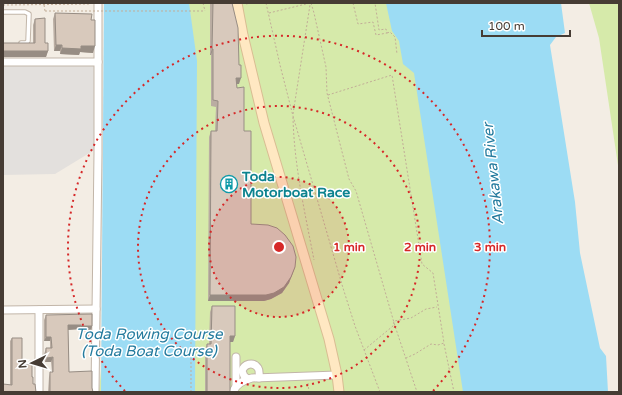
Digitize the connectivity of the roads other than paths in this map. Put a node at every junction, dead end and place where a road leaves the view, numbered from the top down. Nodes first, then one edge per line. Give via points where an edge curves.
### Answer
1 (98, 3) edge
2 (237, 3) edge
3 (3, 12) edge
4 (17, 43) edge
5 (3, 62) edge
6 (98, 62) junction
7 (96, 309) junction
8 (3, 310) edge
9 (38, 310) junction
10 (236, 357) dead end
11 (337, 375) junction
12 (259, 378) junction
13 (248, 379) junction
14 (234, 389) edge
15 (39, 392) edge
16 (95, 392) edge
17 (339, 392) edge

1 - 6 street
2 - 11 street via 264,123 329,339
3 - 4 lane via 28,13 28,41
5 - 6 street
6 - 7 street
7 - 9 street
7 - 16 street
8 - 9 street
9 - 15 street
10 - 14 street
11 - 12 street
11 - 17 street
12 - 13 street
12 - 13 street via 256,366 248,364 242,371
13 - 14 street

